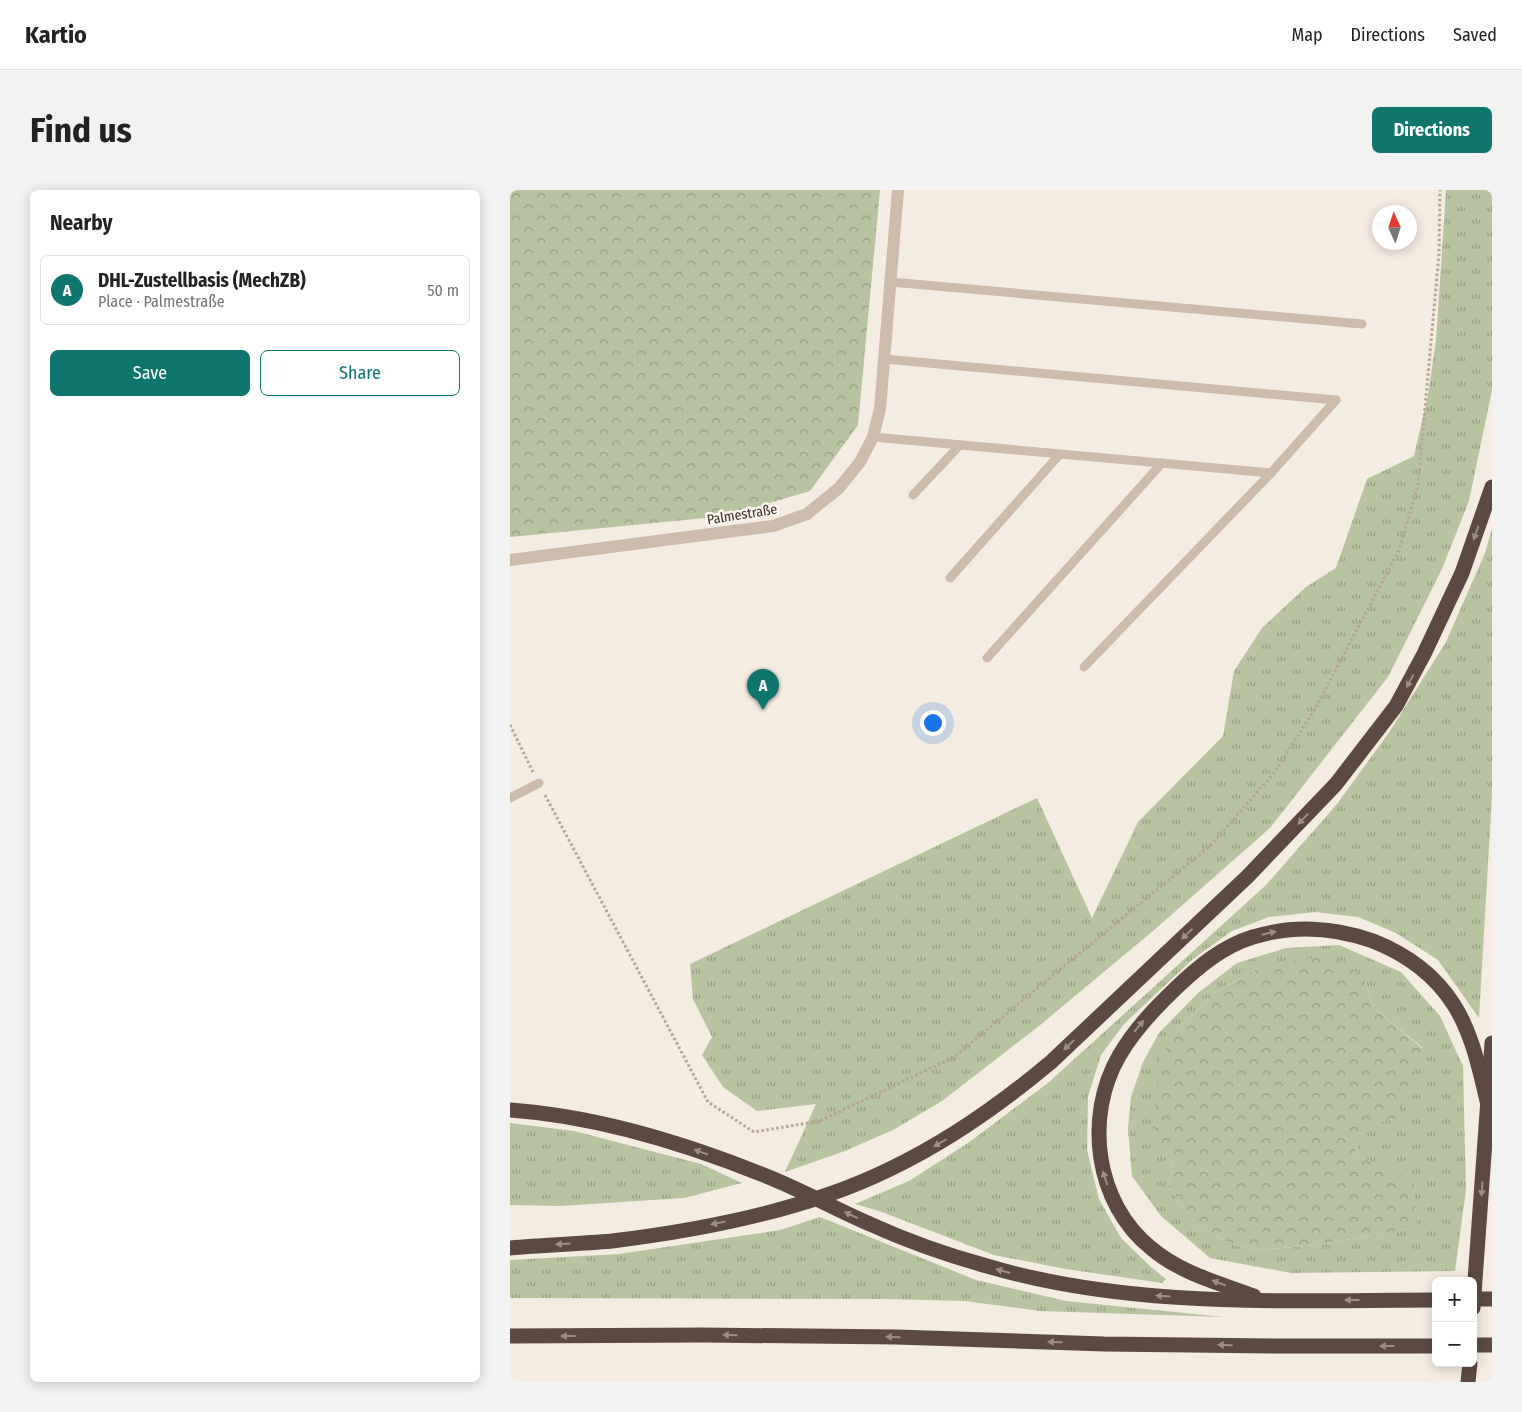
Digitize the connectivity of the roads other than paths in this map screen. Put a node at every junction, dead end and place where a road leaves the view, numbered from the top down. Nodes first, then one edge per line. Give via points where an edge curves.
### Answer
1 (898, 190) edge
2 (890, 282) junction
3 (1362, 324) dead end
4 (884, 359) junction
5 (873, 437) junction
6 (960, 445) junction
7 (1060, 454) junction
8 (1162, 463) junction
9 (1271, 473) junction
10 (1492, 487) edge
11 (913, 495) dead end
12 (510, 560) edge
13 (950, 578) dead end
14 (987, 658) dead end
15 (1084, 668) dead end
16 (539, 783) road end
17 (510, 798) edge
18 (1492, 1043) edge
19 (1488, 1105) junction
20 (510, 1110) edge
21 (510, 1248) edge
22 (1475, 1277) edge
23 (1492, 1298) edge
24 (1477, 1299) edge
25 (1265, 1300) junction
26 (1432, 1300) edge
27 (510, 1336) edge
28 (1492, 1344) edge
29 (1477, 1345) edge
30 (1432, 1346) edge
31 (1470, 1367) edge
32 (1468, 1382) edge

1 - 2 street, Palmestraße
2 - 3 lane
2 - 4 street, Palmestraße
4 - 5 street, Palmestraße via 880,408
4 - 9 lane via 1336,400
5 - 6 lane
5 - 12 street, Palmestraße via 860,462 838,488 807,514 773,526
6 - 7 lane
6 - 11 lane
7 - 8 lane
7 - 13 lane
8 - 9 lane
8 - 14 lane
9 - 15 lane
10 -> 21 highway via 1462,573 1415,671 1396,706 1336,784 1247,877 1020,1088 958,1133 889,1170 817,1198 702,1226 612,1241
16 - 17 lane
18 - 19 highway
19 -> 22 highway
25 -> 19 highway via 1172,1264 1150,1248 1118,1210 1101,1167 1100,1111 1118,1057 1150,1013 1192,972 1220,951 1251,937 1287,929 1334,930 1390,947 1424,970 1455,1006 1479,1064
25 -> 20 highway via 1131,1294 1032,1278 937,1250 872,1225 762,1174 692,1149 624,1128
23 - 24 highway
26 -> 25 highway
30 -> 27 highway via 1104,1344 896,1337
28 - 29 highway
31 - 32 highway

